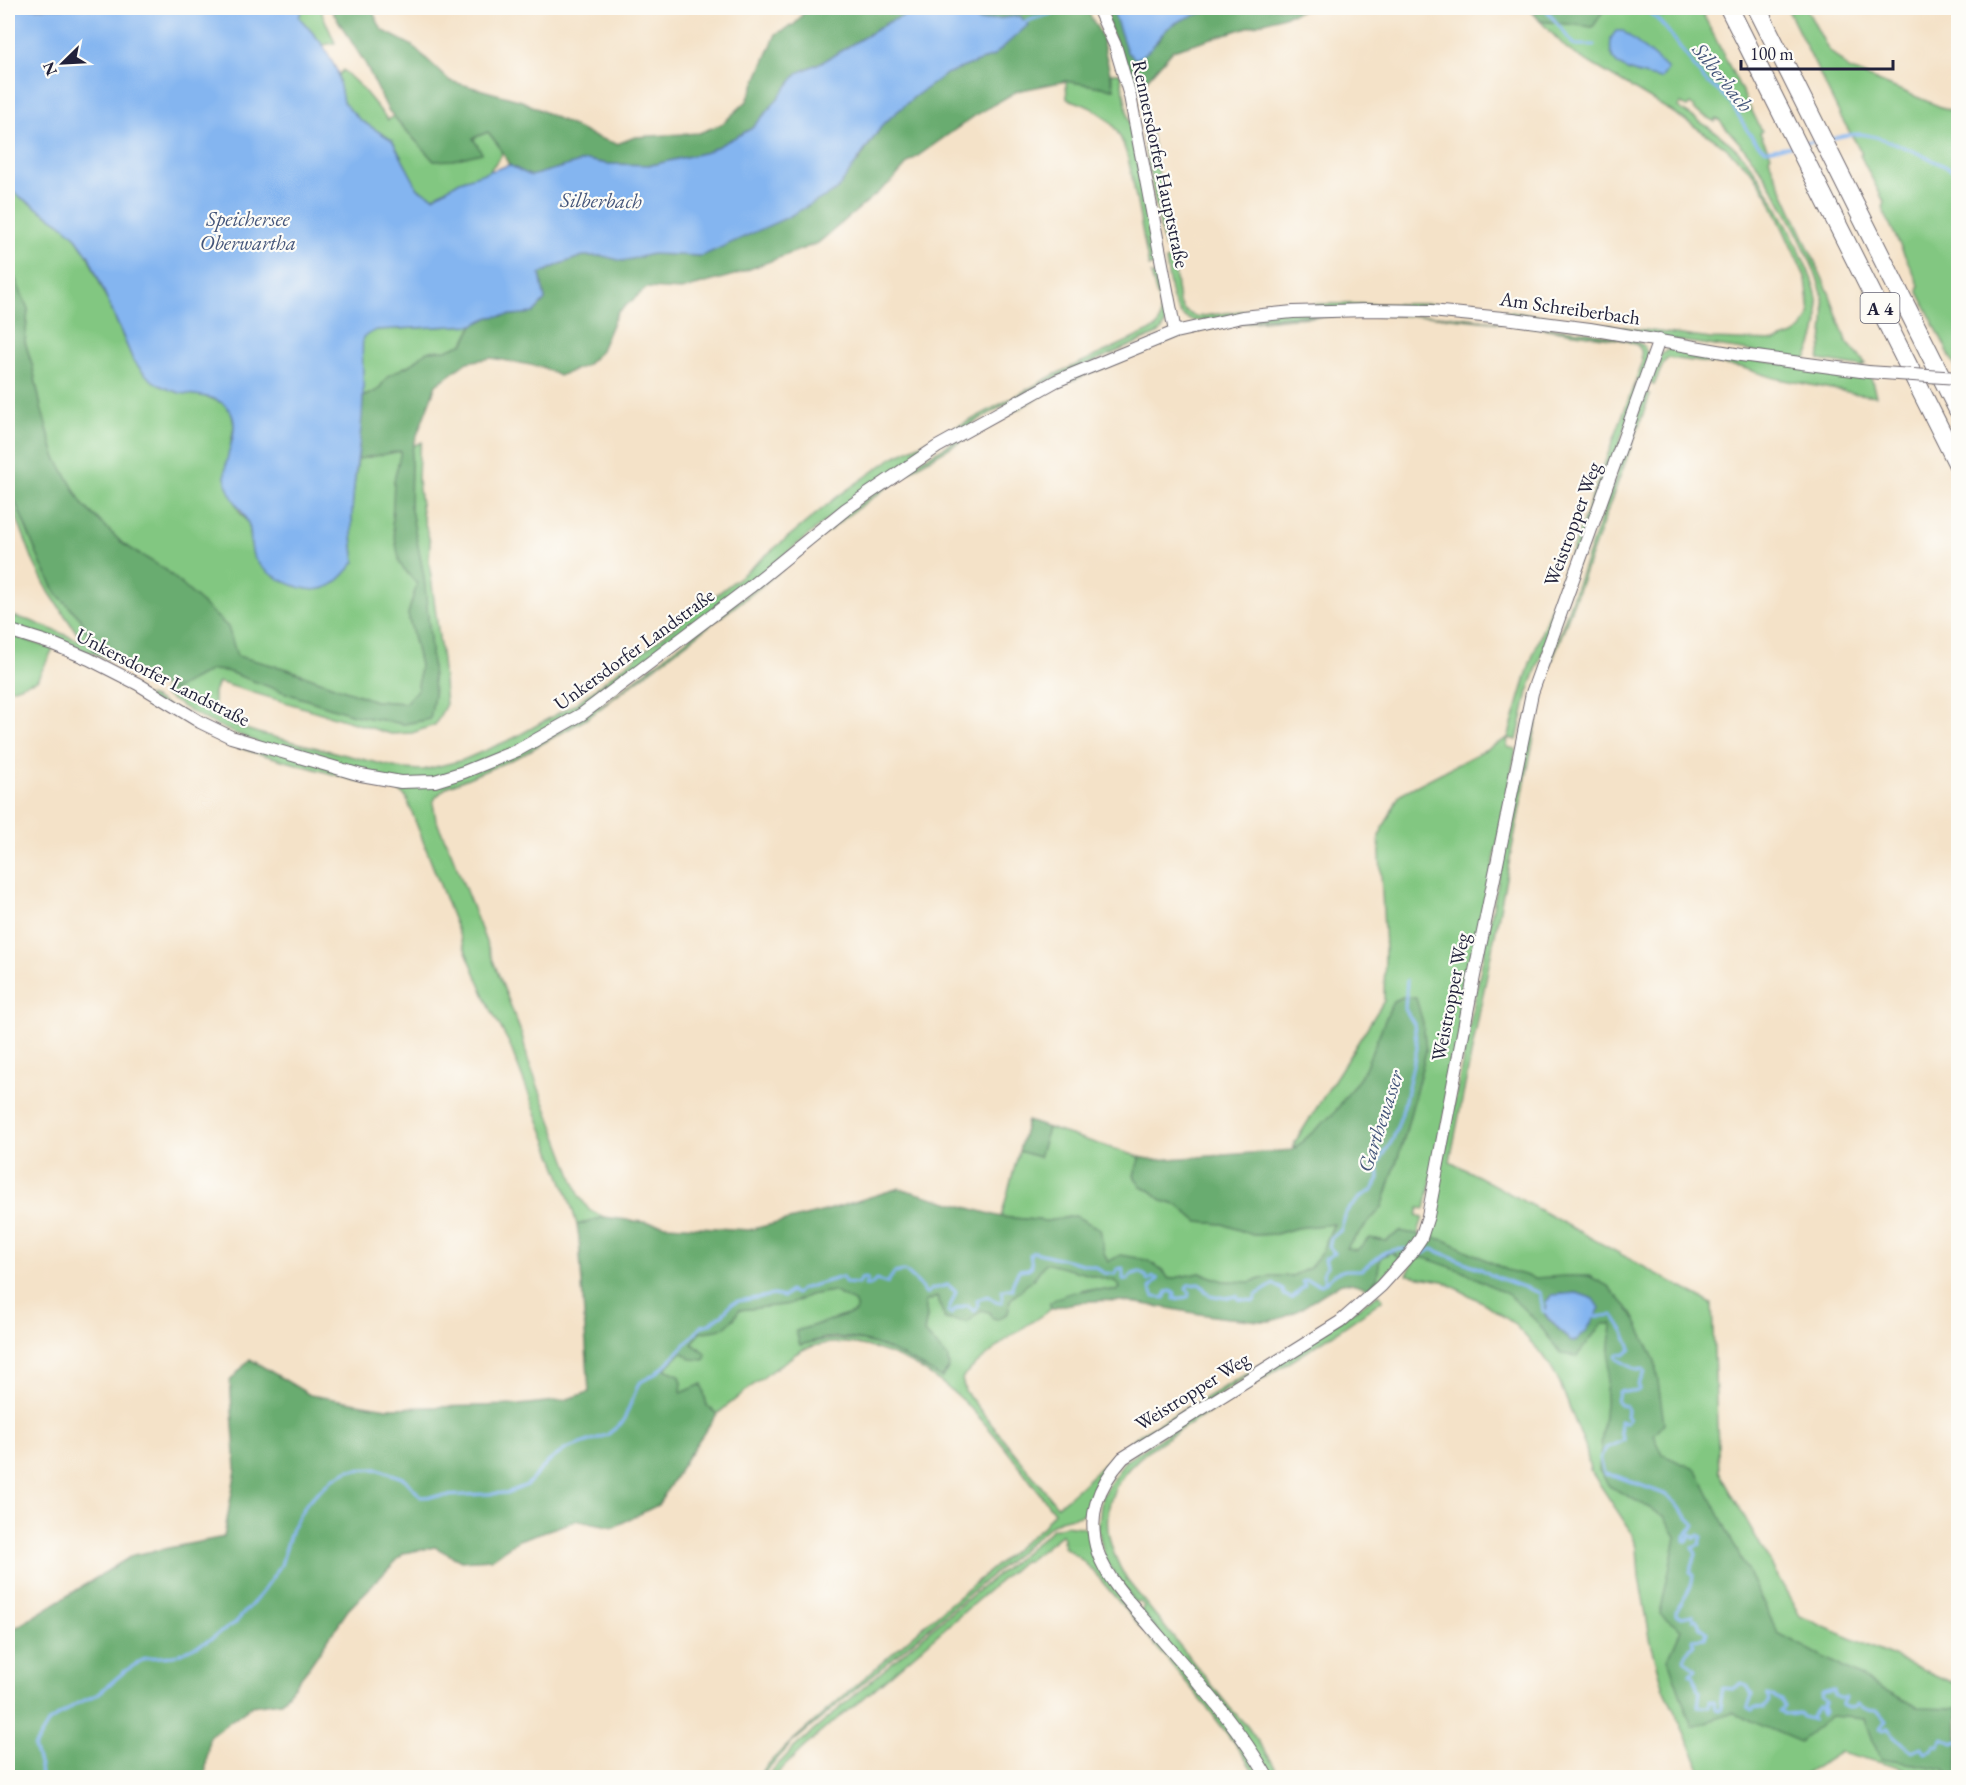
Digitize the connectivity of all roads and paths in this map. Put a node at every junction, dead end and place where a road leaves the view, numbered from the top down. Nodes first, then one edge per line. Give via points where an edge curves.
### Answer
1 (1098, 8) edge
2 (1729, 8) edge
3 (1757, 8) edge
4 (1175, 332) junction
5 (1659, 340) junction
6 (1959, 378) edge
7 (1959, 410) edge
8 (1959, 465) edge
9 (8, 630) edge
10 (1268, 1778) edge

1 - 4 street, Rennersdorfer Hauptstraße via 1115,45 1130,96
2 - 8 highway, A 4
3 - 7 highway, A 4
4 - 5 street, Am Schreiberbach via 1274,313 1410,310 1512,318
4 - 9 street, Unkersdorfer Landstraße via 1056,381 937,447 846,508 750,587 582,714 518,750 445,778 421,782 379,779 231,737 89,659
5 - 6 street, Am Schreiberbach, bridge via 1868,372
5 - 10 street, Weistropper Weg via 1532,693 1421,1238 1381,1286 1340,1322 1123,1458 1098,1494 1093,1522 1097,1552 1109,1576 1242,1736

